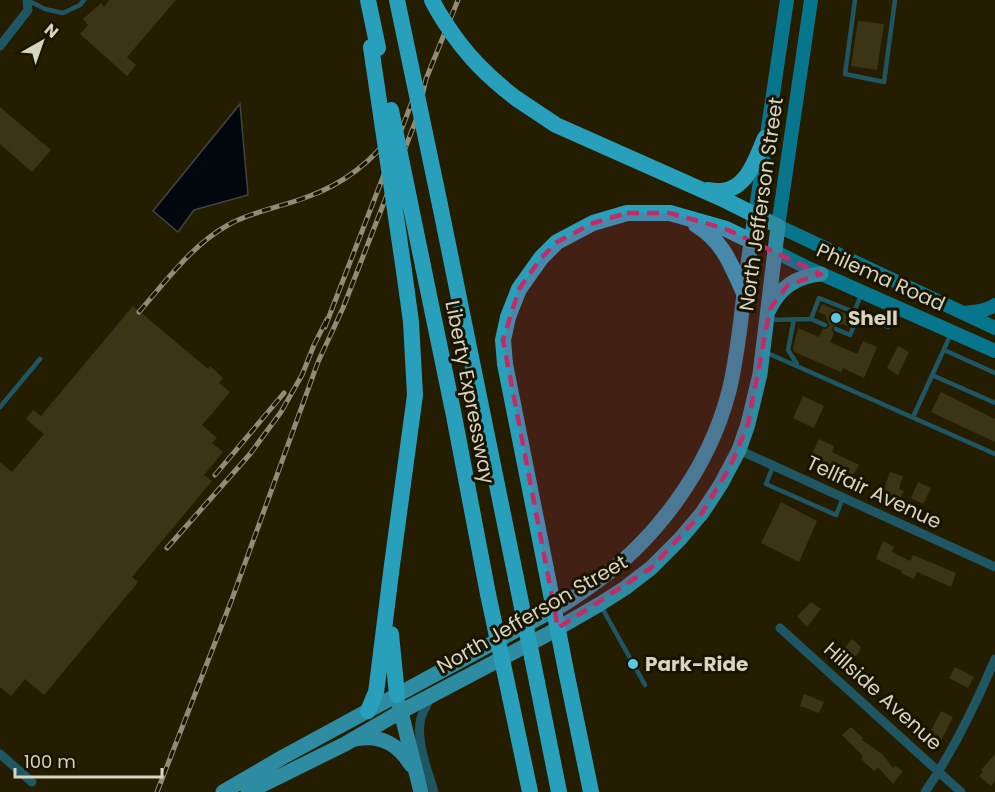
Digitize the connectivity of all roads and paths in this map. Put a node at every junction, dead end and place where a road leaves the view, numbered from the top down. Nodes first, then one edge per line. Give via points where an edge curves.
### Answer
1 (27, 0) edge
2 (84, 0) edge
3 (368, 0) edge
4 (397, 0) edge
5 (432, 0) edge
6 (787, 0) edge
7 (811, 0) edge
8 (855, 0) edge
9 (895, 0) edge
10 (0, 46) edge
11 (374, 47) junction
12 (765, 138) junction
13 (702, 190) junction
14 (755, 215) junction
15 (682, 216) junction
16 (778, 226) junction
17 (751, 241) junction
18 (774, 251) junction
19 (821, 274) junction
20 (862, 292) junction
21 (744, 293) junction
22 (995, 304) edge
23 (896, 307) junction
24 (963, 312) junction
25 (853, 313) junction
26 (824, 315) dead end
27 (766, 318) junction
28 (811, 319) junction
29 (794, 320) junction
30 (843, 324) dead end
31 (995, 328) edge
32 (952, 332) junction
33 (944, 350) junction
34 (763, 351) junction
35 (995, 351) edge
36 (40, 359) dead end
37 (799, 367) junction
38 (995, 373) edge
39 (932, 375) junction
40 (995, 403) edge
41 (0, 407) edge
42 (913, 417) junction
43 (739, 450) junction
44 (995, 454) edge
45 (774, 466) junction
46 (843, 498) junction
47 (995, 567) edge
48 (600, 604) junction
49 (388, 606) junction
50 (780, 628) dead end
51 (995, 660) edge
52 (645, 685) dead end
53 (397, 695) junction
54 (432, 695) junction
55 (368, 711) junction
56 (400, 712) junction
57 (345, 744) junction
58 (0, 754) edge
59 (938, 771) junction
60 (416, 773) junction
61 (32, 782) dead end
62 (223, 792) edge
63 (248, 792) edge
64 (421, 792) edge
65 (434, 792) edge
66 (530, 792) edge
67 (560, 792) edge
68 (591, 792) edge
69 (925, 792) edge
70 (961, 792) edge

1 - 2 lane via 63,13
1 - 10 street via 28,10
3 - 11 highway
4 - 67 highway, Liberty Expressway, bridge
5 - 13 highway, bridge via 476,64 517,99 556,125
6 - 12 main road, North Jefferson Street
7 - 16 main road, North Jefferson Street
8 - 9 lane via 845,74 884,82
11 - 49 highway, bridge via 411,322 415,395
11 - 66 highway, Liberty Expressway, bridge via 423,266
12 - 13 highway via 750,172 739,183 722,191
12 - 14 main road, North Jefferson Street
13 - 14 highway
14 - 16 main road, Philema Road
14 - 17 main road, North Jefferson Street
15 - 17 highway
15 - 21 highway via 716,241
15 - 68 highway, bridge via 627,213 593,223 557,242 519,289 503,340
16 - 18 main road, North Jefferson Street
16 - 24 main road, Philema Road
17 - 18 main road, Philema Road
17 - 21 main road, North Jefferson Street
18 - 19 main road, Philema Road
18 - 27 main road, North Jefferson Street
19 - 20 main road, Philema Road
19 - 27 main road via 788,285 773,302
20 - 23 main road, Philema Road
20 - 25 lane
21 - 53 main road, North Jefferson Street via 733,372 720,422 694,475 658,523 591,587
22 - 24 main road
23 - 25 lane via 888,327
23 - 32 main road, Philema Road
24 - 31 main road, Philema Road
25 - 28 lane via 819,298
25 - 30 lane via 850,335 838,330
26 - 28 lane via 823,324
27 - 29 lane
27 - 34 main road, North Jefferson Street
28 - 29 lane
29 - 37 lane via 788,350
32 - 33 lane
32 - 35 main road, Philema Road
33 - 38 lane
33 - 39 lane
34 - 37 lane
34 - 43 main road, North Jefferson Street
36 - 41 lane
37 - 42 lane
39 - 40 lane
39 - 42 lane
42 - 44 lane
43 - 45 street, Tellfair Avenue
43 - 48 main road, North Jefferson Street via 692,526 651,568
45 - 46 street, Tellfair Avenue
45 - 46 lane via 766,484 836,515
46 - 47 street, Tellfair Avenue
48 - 52 lane
48 - 54 main road, North Jefferson Street
49 - 53 highway
49 - 55 highway via 376,692
50 - 59 street, Hillside Avenue
51 - 59 street via 962,732
53 - 55 main road, North Jefferson Street
53 - 56 main road
54 - 56 main road, North Jefferson Street
54 - 65 street via 419,727
55 - 62 main road, North Jefferson Street
56 - 57 main road, North Jefferson Street
56 - 60 main road
57 - 60 main road via 366,737 384,741 401,752
57 - 63 main road, North Jefferson Street
58 - 61 street
59 - 69 street
59 - 70 street, Hillside Avenue
60 - 64 main road

